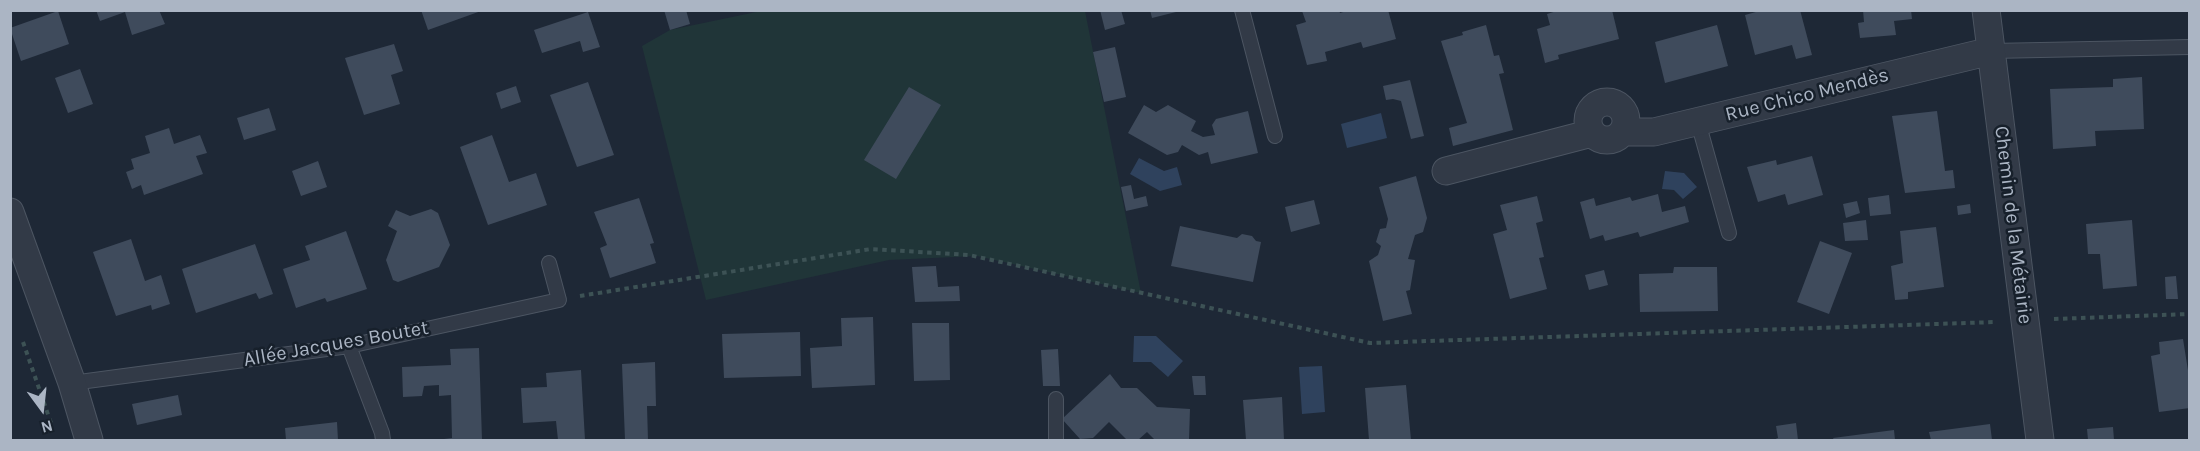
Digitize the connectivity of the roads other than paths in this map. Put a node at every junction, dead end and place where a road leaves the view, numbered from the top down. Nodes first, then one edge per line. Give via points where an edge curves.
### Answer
1 (1242, 10) edge
2 (1986, 10) edge
3 (2190, 47) edge
4 (1991, 51) junction
5 (1698, 122) junction
6 (1275, 136) dead end
7 (1446, 171) dead end
8 (10, 212) edge
9 (1729, 233) dead end
10 (549, 263) dead end
11 (350, 346) junction
12 (72, 383) junction
13 (1056, 399) dead end
14 (88, 441) edge
15 (383, 441) edge
16 (1056, 441) edge
17 (2040, 441) edge

1 - 6 lane
2 - 4 street, Chemin de la Métairie
3 - 4 lane
4 - 5 street, Rue Chico Mendès
4 - 17 street, Chemin de la Métairie
5 - 7 street, Rue Chico Mendès via 1654,132 1623,132 1607,140 1592,133
5 - 9 lane
8 - 12 street
10 - 11 lane, Allée Jacques Boutet via 559,300
11 - 12 lane, Allée Jacques Boutet
11 - 15 lane
12 - 14 street
13 - 16 lane

